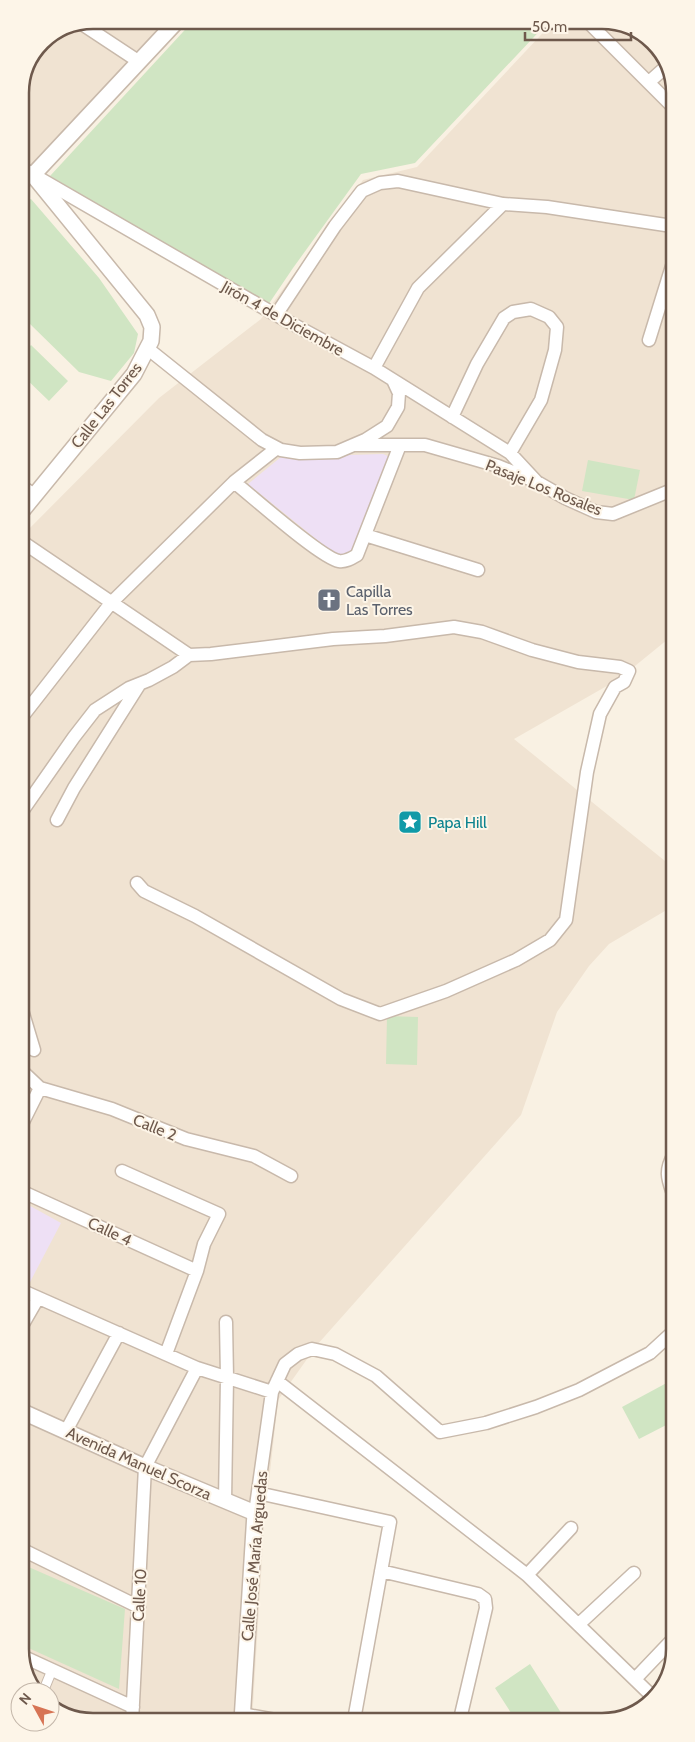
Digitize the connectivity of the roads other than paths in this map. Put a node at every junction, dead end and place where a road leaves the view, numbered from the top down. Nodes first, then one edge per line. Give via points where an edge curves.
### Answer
1 (90, 29) edge
2 (169, 29) edge
3 (595, 29) edge
4 (138, 60) junction
5 (662, 70) edge
6 (649, 82) junction
7 (666, 100) edge
8 (29, 165) edge
9 (29, 173) edge
10 (29, 176) edge
11 (503, 204) junction
12 (666, 225) edge
13 (666, 285) edge
14 (276, 316) junction
15 (649, 340) dead end
16 (148, 348) junction
17 (374, 368) junction
18 (393, 380) junction
19 (452, 417) junction
20 (400, 444) junction
21 (353, 445) junction
22 (277, 448) junction
23 (510, 453) junction
24 (234, 482) junction
25 (537, 482) junction
26 (29, 492) edge
27 (666, 492) edge
28 (34, 495) junction
29 (29, 502) edge
30 (365, 536) junction
31 (29, 547) edge
32 (478, 570) dead end
33 (111, 603) junction
34 (189, 655) junction
35 (139, 685) junction
36 (29, 708) edge
37 (29, 801) edge
38 (56, 820) dead end
39 (137, 883) dead end
40 (29, 1033) edge
41 (34, 1050) dead end
42 (29, 1078) edge
43 (40, 1088) junction
44 (29, 1109) edge
45 (122, 1171) dead end
46 (291, 1176) dead end
47 (29, 1195) edge
48 (197, 1271) junction
49 (29, 1294) edge
50 (38, 1298) junction
51 (29, 1314) edge
52 (226, 1322) dead end
53 (118, 1333) junction
54 (666, 1338) edge
55 (166, 1354) junction
56 (197, 1368) junction
57 (227, 1378) junction
58 (275, 1387) junction
59 (29, 1415) edge
60 (66, 1431) junction
61 (145, 1468) junction
62 (258, 1493) junction
63 (225, 1501) junction
64 (255, 1513) junction
65 (571, 1528) dead end
66 (29, 1552) edge
67 (381, 1571) junction
68 (634, 1573) dead end
69 (527, 1575) junction
70 (139, 1607) junction
71 (579, 1624) junction
72 (666, 1646) edge
73 (30, 1660) edge
74 (52, 1670) junction
75 (635, 1679) junction
76 (47, 1682) edge
77 (649, 1693) edge
78 (133, 1707) junction
79 (133, 1713) edge
80 (242, 1713) edge
81 (355, 1713) edge
82 (461, 1713) edge

1 - 4 street
2 - 4 street
3 - 6 street
4 - 8 street
5 - 6 street
6 - 7 street
9 - 14 street, Jirón 4 de Diciembre
10 - 16 street, Calle Las Torres via 147,315 152,327
11 - 12 street via 556,208
11 - 14 street via 398,181 380,183 362,191
11 - 17 street via 418,288
13 - 15 street
14 - 17 street, Jirón 4 de Diciembre
16 - 22 street, Pasaje Los Rosales via 262,440
16 - 28 street, Calle Las Torres via 134,374
17 - 18 street, Jirón 4 de Diciembre
18 - 19 street, Jirón 4 de Diciembre
18 - 21 street, Pasaje Los Rosales via 399,394 398,407 387,426
19 - 23 street, Jirón 4 de Diciembre
19 - 23 street via 504,318 513,312 531,310 549,317 557,327 555,350 541,400
20 - 21 street, Pasaje Los Rosales
20 - 25 street, Pasaje Los Rosales via 425,445 498,466
20 - 30 street
21 - 22 street, Pasaje Los Rosales via 337,452 300,453
22 - 24 street
23 - 25 street, Jirón 4 de Diciembre
24 - 30 street via 332,559 344,561 357,555
24 - 33 street
25 - 27 street, Pasaje Los Rosales via 596,512 613,514
26 - 28 street
28 - 29 street, Calle Las Torres
30 - 32 street
31 - 33 street
33 - 34 street
33 - 36 street
34 - 35 street
34 - 39 street via 454,627 482,632 578,662 629,671 624,682 615,687 600,714 566,920 550,940 516,960 446,991 380,1014 341,999 195,916 144,891
35 - 37 street via 95,710
35 - 38 street
40 - 41 street
42 - 43 street, Calle 2
43 - 44 street
43 - 46 street, Calle 2 via 112,1109 186,1139 254,1156
45 - 48 street via 219,1214 204,1244
47 - 48 street, Calle 4
48 - 55 street
49 - 50 street
50 - 51 street
50 - 53 street
52 - 57 street
53 - 55 street
53 - 60 street
54 - 58 street via 650,1353 580,1390 486,1423 440,1432 376,1376 335,1354 312,1349 298,1354 285,1364
55 - 56 street
56 - 57 street
56 - 61 street
57 - 58 street
57 - 63 street
58 - 62 street, Calle José María Arguedas
58 - 69 street
59 - 60 street, Avenida Manuel Scorza
60 - 61 street, Avenida Manuel Scorza
61 - 63 street, Avenida Manuel Scorza
61 - 70 street, Calle 10
62 - 64 street, Calle José María Arguedas
62 - 67 street via 390,1522
63 - 64 street, Avenida Manuel Scorza
64 - 80 street, Calle José María Arguedas
65 - 69 street
66 - 70 street
67 - 81 street
67 - 82 street via 478,1594 485,1599 486,1608
68 - 71 street
69 - 71 street
70 - 78 street, Calle 10
71 - 75 street
72 - 75 street
73 - 74 street
74 - 76 street
74 - 78 street
75 - 77 street
78 - 79 street, Calle 10

